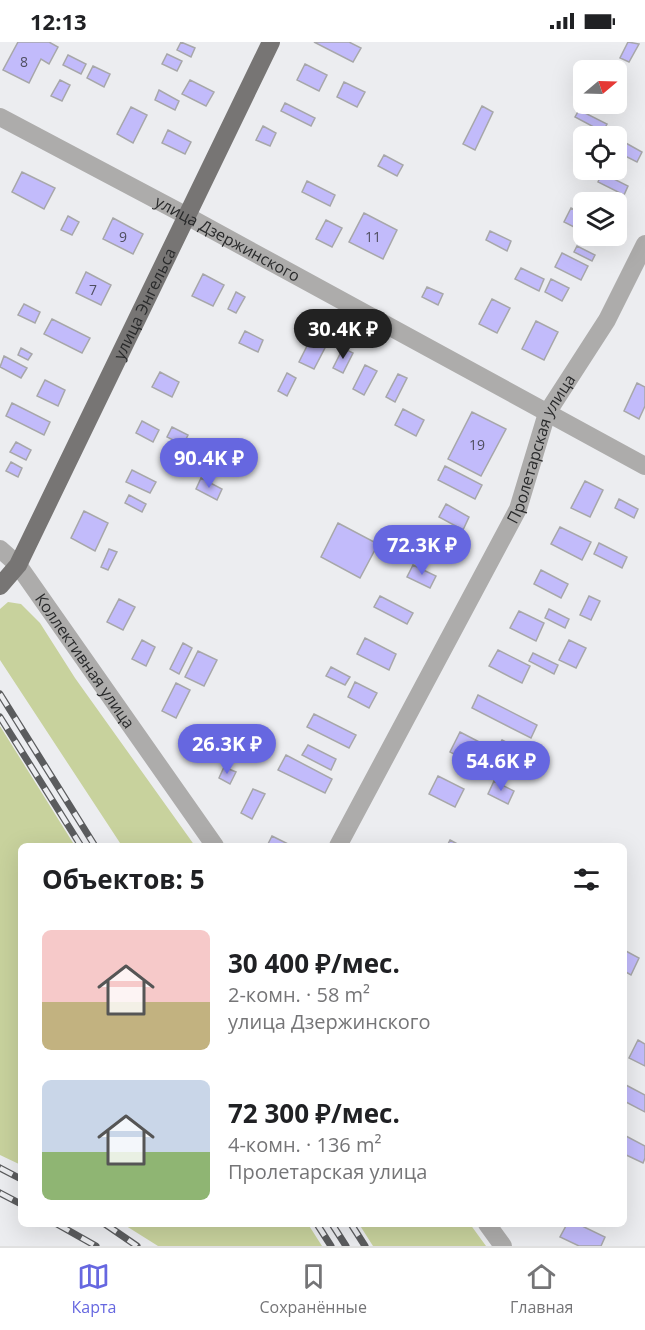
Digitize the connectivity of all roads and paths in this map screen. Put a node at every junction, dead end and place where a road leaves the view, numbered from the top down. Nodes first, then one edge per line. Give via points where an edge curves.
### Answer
1 (271, 42) edge
2 (0, 117) edge
3 (185, 215) junction
4 (645, 244) edge
5 (547, 412) junction
6 (645, 466) edge
7 (0, 549) edge
8 (18, 565) junction
9 (0, 586) edge
10 (213, 843) edge
11 (340, 843) edge
12 (489, 1227) edge
13 (502, 1246) edge

1 - 3 main road, улица Энгельса
2 - 3 street, улица Дзержинского
3 - 5 street, улица Дзержинского
3 - 8 main road, улица Энгельса
4 - 5 street, Пролетарская улица via 607,320
5 - 6 street, улица Дзержинского
5 - 11 street, Пролетарская улица via 518,509
7 - 8 street, Коллективная улица
8 - 9 main road, улица Энгельса
8 - 10 street, Коллективная улица
12 - 13 street

